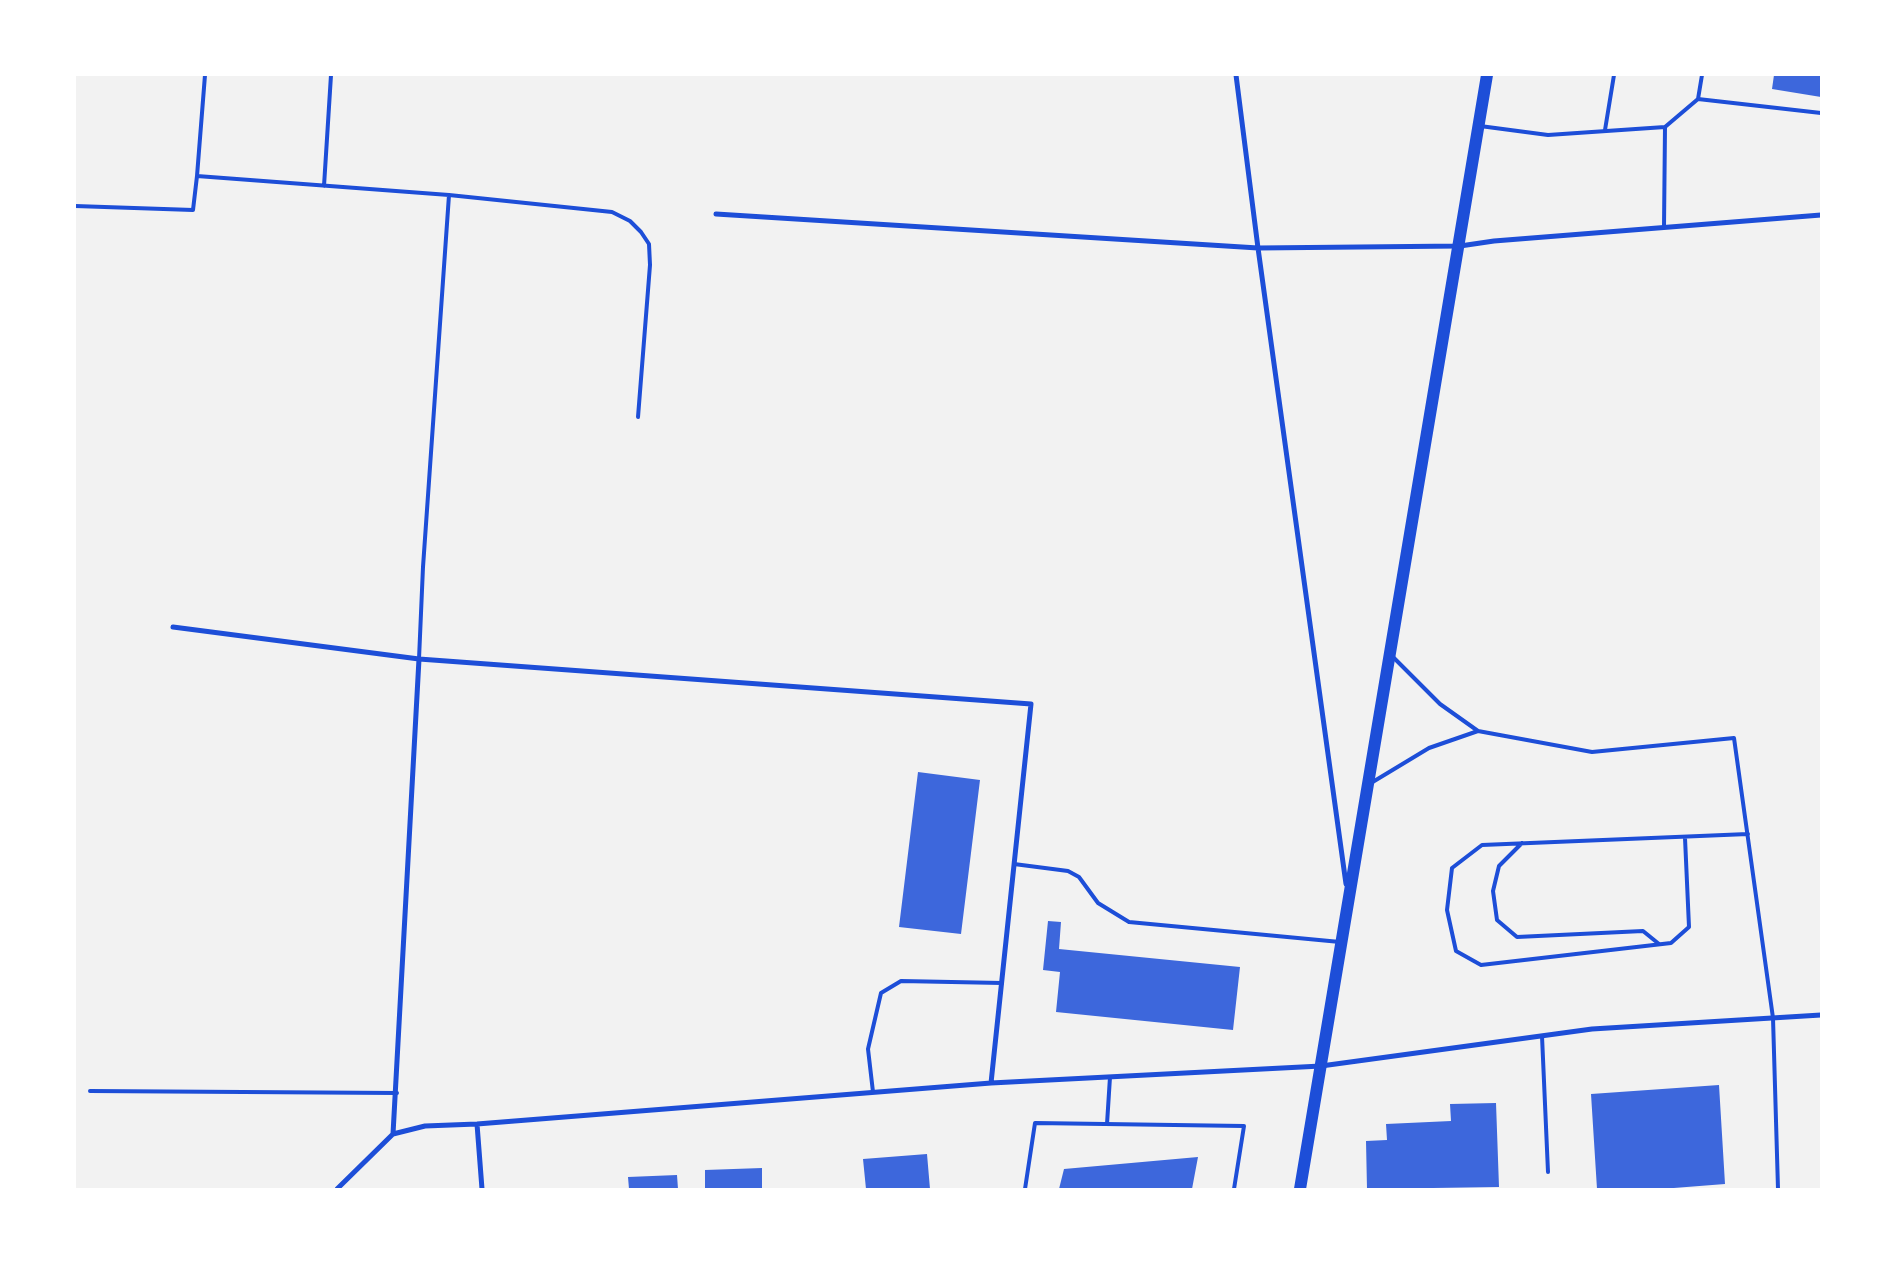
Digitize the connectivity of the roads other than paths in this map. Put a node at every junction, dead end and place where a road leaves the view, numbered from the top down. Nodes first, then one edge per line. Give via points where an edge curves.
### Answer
1 (204, 75) edge
2 (331, 75) edge
3 (1236, 75) edge
4 (1487, 75) edge
5 (1614, 75) edge
6 (1702, 75) edge
7 (1698, 99) junction
8 (1821, 113) edge
9 (1478, 126) junction
10 (1665, 127) junction
11 (1605, 130) junction
12 (197, 176) junction
13 (324, 186) junction
14 (449, 195) junction
15 (75, 206) edge
16 (716, 214) dead end
17 (1821, 215) edge
18 (1664, 227) junction
19 (1460, 246) junction
20 (1258, 248) junction
21 (638, 417) dead end
22 (173, 627) dead end
23 (1390, 654) junction
24 (419, 659) junction
25 (1478, 731) junction
26 (1369, 785) junction
27 (1748, 834) junction
28 (1685, 838) junction
29 (1522, 843) junction
30 (1014, 864) junction
31 (1349, 901) junction
32 (1342, 943) junction
33 (1658, 944) junction
34 (1002, 983) junction
35 (1821, 1015) edge
36 (1773, 1018) junction
37 (1542, 1036) junction
38 (1321, 1066) junction
39 (1110, 1077) junction
40 (991, 1083) junction
41 (90, 1091) dead end
42 (872, 1092) junction
43 (397, 1093) junction
44 (477, 1124) junction
45 (1107, 1124) junction
46 (393, 1134) junction
47 (1548, 1172) dead end
48 (337, 1189) edge
49 (482, 1189) edge
50 (1025, 1189) edge
51 (1234, 1189) edge
52 (1300, 1189) edge
53 (1778, 1189) edge

1 - 12 lane
2 - 13 lane
3 - 20 street
4 - 9 main road
5 - 11 lane
6 - 7 lane
7 - 8 lane
7 - 10 lane
9 - 11 lane via 1548,135
9 - 19 main road
10 - 11 lane
10 - 18 lane
12 - 13 lane
12 - 15 lane via 193,210
13 - 14 lane
14 - 21 lane via 612,212 642,232 649,244 650,265
14 - 24 lane via 422,567
16 - 20 street
17 - 18 street
18 - 19 street
19 - 20 street
19 - 23 main road
20 - 31 street
22 - 24 street
23 - 25 lane via 1440,704
23 - 26 main road
24 - 30 street via 1031,704
24 - 43 street
25 - 26 lane via 1430,748
25 - 27 lane via 1592,752 1734,738
26 - 31 main road
27 - 28 lane
27 - 36 lane
28 - 29 lane
28 - 33 lane via 1689,928 1671,942
29 - 33 lane via 1499,866 1493,891 1497,920 1517,937 1643,931
29 - 33 lane via 1482,846 1452,868 1446,910 1456,950 1481,965
30 - 32 lane via 1068,870 1079,877 1098,903 1129,922
30 - 34 street
31 - 32 main road
32 - 38 main road
34 - 40 street
34 - 42 lane via 901,981 881,993 868,1049
35 - 36 street
36 - 37 street via 1592,1029
36 - 53 lane
37 - 38 street
37 - 47 lane
38 - 39 street
38 - 52 main road
39 - 40 street
39 - 45 lane
40 - 42 street
41 - 43 lane
42 - 44 street
43 - 46 street
44 - 46 street via 425,1126
44 - 49 street
45 - 50 lane via 1035,1123
45 - 51 lane via 1244,1126
46 - 48 street

